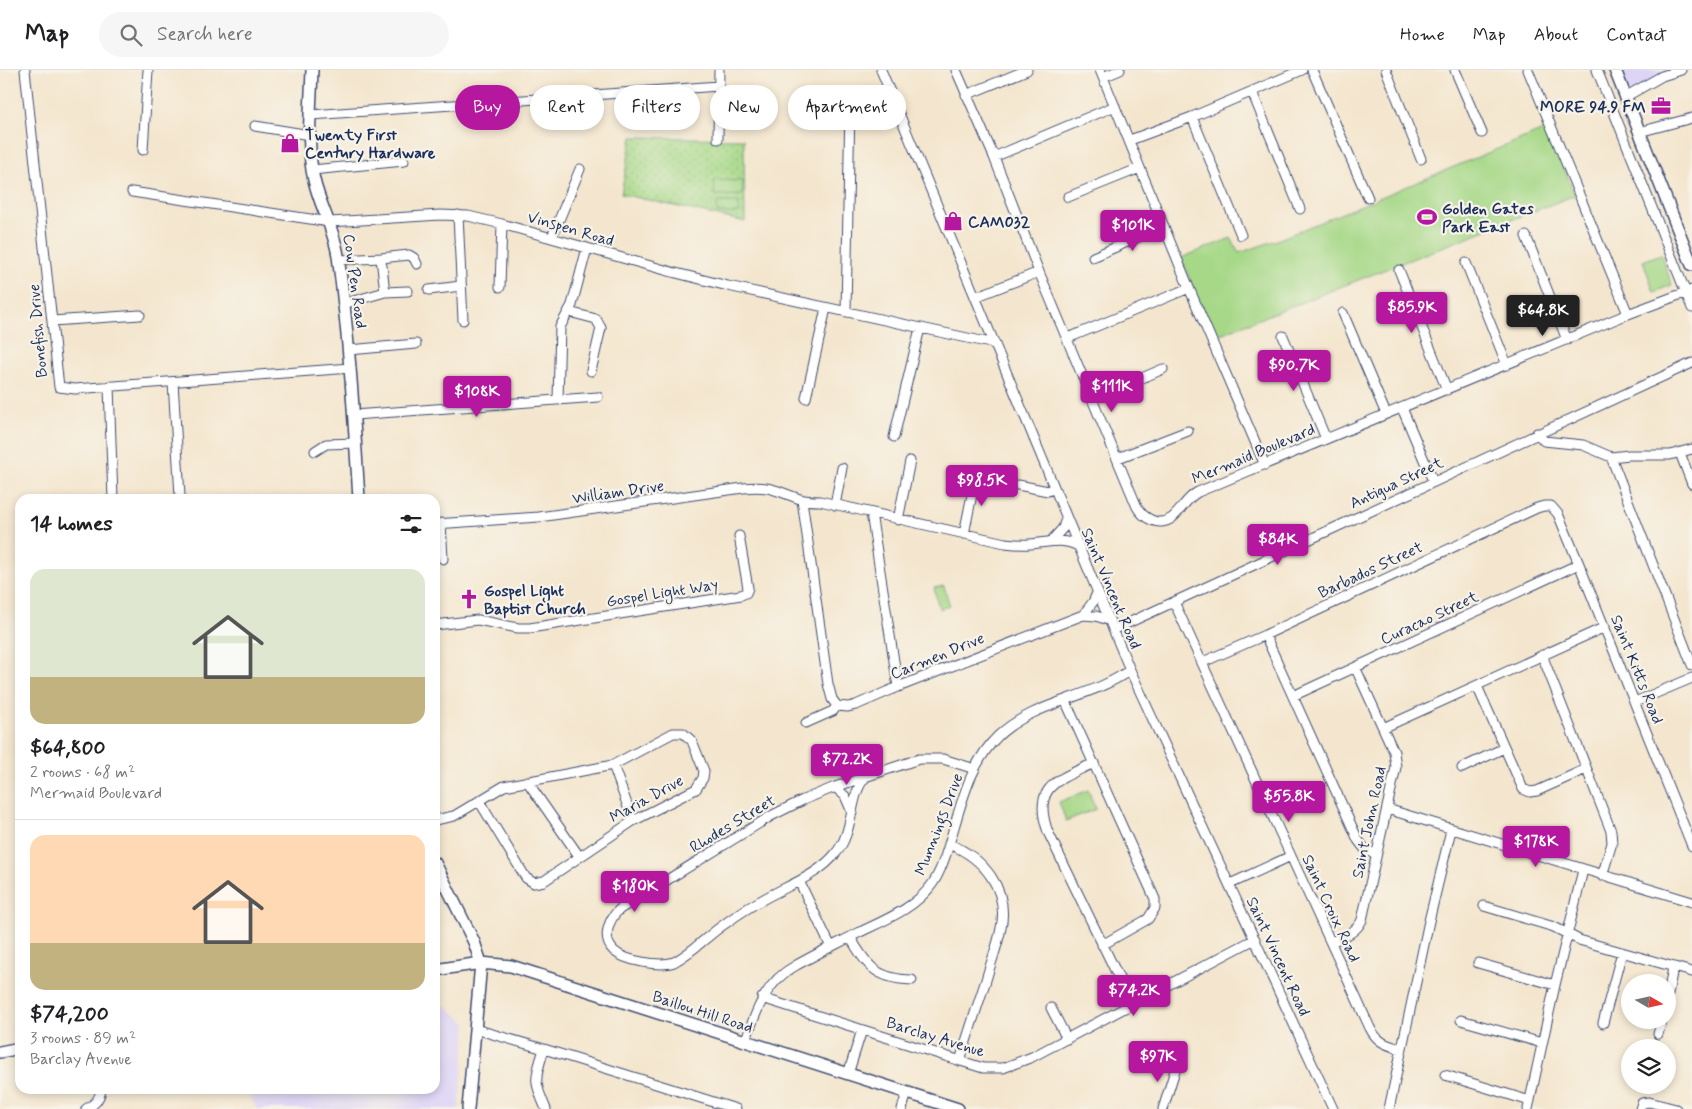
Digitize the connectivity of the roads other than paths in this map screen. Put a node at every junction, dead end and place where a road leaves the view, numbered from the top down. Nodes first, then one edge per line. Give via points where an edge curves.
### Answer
1 (25, 70) edge
2 (148, 70) edge
3 (312, 70) edge
4 (719, 70) edge
5 (881, 70) edge
6 (956, 70) edge
7 (1027, 70) edge
8 (1120, 70) edge
9 (1302, 70) edge
10 (1312, 70) edge
11 (1386, 70) edge
12 (1455, 70) edge
13 (1528, 70) edge
14 (1597, 70) edge
15 (1615, 70) edge
16 (1681, 70) edge
17 (1101, 74) edge
18 (719, 85) edge
19 (887, 85) edge
20 (710, 87) edge
21 (1252, 92) junction
22 (966, 94) junction
23 (1625, 97) junction
24 (1115, 106) junction
25 (311, 115) junction
26 (1192, 117) junction
27 (1692, 118) edge
28 (255, 126) dead end
29 (718, 130) edge
30 (850, 130) edge
31 (906, 130) edge
32 (1640, 132) junction
33 (1482, 134) dead end
34 (310, 135) junction
35 (718, 139) dead end
36 (1130, 140) junction
37 (143, 150) dead end
38 (994, 157) junction
39 (1421, 159) dead end
40 (404, 161) dead end
41 (1140, 168) junction
42 (580, 169) dead end
43 (312, 170) junction
44 (132, 192) dead end
45 (1068, 197) dead end
46 (1368, 198) dead end
47 (1300, 209) dead end
48 (458, 215) junction
49 (330, 222) junction
50 (502, 224) junction
51 (1164, 226) junction
52 (1241, 236) dead end
53 (1526, 236) dead end
54 (552, 237) junction
55 (588, 248) junction
56 (1093, 257) dead end
57 (381, 258) junction
58 (339, 260) junction
59 (1466, 263) dead end
60 (417, 264) dead end
61 (1692, 265) edge
62 (1399, 270) dead end
63 (1039, 272) junction
64 (461, 286) junction
65 (500, 286) dead end
66 (1189, 288) junction
67 (429, 290) dead end
68 (408, 291) dead end
69 (1689, 291) edge
70 (385, 292) junction
71 (975, 297) junction
72 (343, 304) junction
73 (826, 308) junction
74 (1692, 308) edge
75 (569, 312) junction
76 (846, 312) junction
77 (1343, 313) dead end
78 (1628, 314) junction
79 (140, 315) dead end
80 (463, 320) dead end
81 (52, 321) junction
82 (920, 328) junction
83 (1283, 336) dead end
84 (1068, 338) junction
85 (1567, 340) junction
86 (416, 344) dead end
87 (995, 344) junction
88 (349, 350) junction
89 (1692, 362) edge
90 (1507, 365) junction
91 (350, 368) junction
92 (1163, 370) dead end
93 (591, 371) dead end
94 (173, 382) junction
95 (109, 386) junction
96 (1447, 390) junction
97 (598, 396) dead end
98 (806, 398) dead end
99 (1093, 399) junction
100 (558, 400) junction
101 (1402, 408) junction
102 (1386, 414) junction
103 (354, 415) junction
104 (1188, 431) dead end
105 (1537, 433) junction
106 (894, 438) dead end
107 (1326, 439) junction
108 (356, 443) junction
109 (1692, 449) edge
110 (315, 452) dead end
111 (1680, 453) junction
112 (1611, 457) junction
113 (1118, 458) junction
114 (910, 462) dead end
115 (1264, 465) junction
116 (842, 468) dead end
117 (976, 475) dead end
118 (1433, 481) junction
119 (1692, 484) edge
120 (1018, 485) dead end
121 (1054, 488) junction
122 (113, 494) edge
123 (180, 494) edge
124 (359, 494) edge
125 (802, 500) junction
126 (835, 505) junction
127 (1551, 506) joint
128 (871, 513) junction
129 (1066, 518) junction
130 (898, 520) junction
131 (440, 524) edge
132 (964, 534) junction
133 (739, 536) dead end
134 (440, 538) edge
135 (1051, 541) junction
136 (1078, 546) junction
137 (443, 559) dead end
138 (1579, 564) junction
139 (1097, 593) junction
140 (1174, 602) junction
141 (1083, 615) junction
142 (1108, 620) junction
143 (440, 624) edge
144 (1605, 627) junction
145 (1113, 630) junction
146 (1265, 635) junction
147 (1542, 655) junction
148 (1203, 662) junction
149 (1692, 665) edge
150 (1356, 669) junction
151 (1130, 670) junction
152 (1692, 678) edge
153 (1476, 686) junction
154 (898, 687) junction
155 (1293, 696) junction
156 (1065, 700) junction
157 (1634, 702) junction
158 (837, 706) junction
159 (806, 723) dead end
160 (1383, 728) junction
161 (1504, 748) junction
162 (1094, 764) junction
163 (613, 765) junction
164 (1462, 768) dead end
165 (975, 769) junction
166 (1586, 770) junction
167 (867, 776) junction
168 (527, 782) junction
169 (835, 787) junction
170 (479, 801) junction
171 (1387, 809) junction
172 (852, 812) junction
173 (440, 819) edge
174 (633, 821) junction
175 (1451, 830) junction
176 (949, 844) junction
177 (1692, 846) edge
178 (1376, 855) junction
179 (578, 856) junction
180 (1291, 856) junction
181 (1583, 870) junction
182 (440, 873) edge
183 (1602, 876) junction
184 (799, 881) junction
185 (1230, 884) junction
186 (1692, 902) edge
187 (1484, 906) dead end
188 (1567, 934) junction
189 (850, 937) junction
190 (1255, 939) junction
191 (1331, 942) junction
192 (1102, 945) junction
193 (831, 946) junction
194 (1622, 952) junction
195 (480, 963) junction
196 (1478, 963) dead end
197 (1673, 968) junction
198 (440, 969) edge
199 (1692, 972) edge
200 (1672, 974) edge
201 (912, 980) dead end
202 (1555, 985) junction
203 (762, 998) junction
204 (1132, 1005) junction
205 (1051, 1008) dead end
206 (1461, 1020) dead end
207 (1603, 1023) dead end
208 (1659, 1029) edge
209 (475, 1030) junction
210 (862, 1030) junction
211 (1658, 1034) dead end
212 (1066, 1039) junction
213 (745, 1042) junction
214 (1542, 1044) junction
215 (15, 1049) edge
216 (544, 1049) junction
217 (1401, 1049) junction
218 (0, 1052) edge
219 (960, 1060) junction
220 (1177, 1064) dead end
221 (848, 1074) junction
222 (1445, 1075) dead end
223 (907, 1093) junction
224 (100, 1094) edge
225 (1529, 1105) edge
226 (86, 1109) edge
227 (468, 1109) edge
228 (546, 1109) edge
229 (736, 1109) edge
230 (902, 1109) edge
231 (958, 1109) edge
232 (1163, 1109) edge
233 (1333, 1109) edge
234 (1389, 1109) edge
235 (1640, 1109) edge
236 (1676, 1109) edge

1 - 81 street, Bonefish Drive
2 - 37 street
3 - 25 main road, Cow Pen Road
4 - 18 street
5 - 19 street, Saint Vincent Road
6 - 22 street, Mermaid Boulevard
7 - 22 street
8 - 17 street
9 - 21 street
10 - 46 street
11 - 39 street
12 - 33 street
13 - 78 street
14 - 69 street
15 - 23 main road
16 - 23 street via 1662,76
17 - 24 street
20 - 25 street
21 - 26 street
21 - 47 street
22 - 38 street, Mermaid Boulevard
23 - 32 main road
24 - 36 street
24 - 38 street
25 - 34 main road, Cow Pen Road
26 - 36 street
26 - 52 street
27 - 32 street
28 - 34 street
29 - 35 street
30 - 76 street
31 - 71 street, Saint Vincent Road
32 - 61 main road
34 - 43 main road, Cow Pen Road
36 - 41 street
38 - 63 street, Mermaid Boulevard
40 - 43 street
41 - 45 street
41 - 51 street
42 - 54 street
43 - 49 main road, Cow Pen Road via 316,190
44 - 49 street, Vinspen Road
48 - 49 street, Vinspen Road
48 - 50 street, Vinspen Road
48 - 64 street
49 - 58 main road, Cow Pen Road
50 - 54 street, Vinspen Road
50 - 65 street
51 - 56 street
51 - 66 street
53 - 85 street
54 - 55 street, Vinspen Road
55 - 73 street, Vinspen Road
55 - 75 street
57 - 58 street
57 - 60 street via 409,255
57 - 70 street
58 - 72 main road, Cow Pen Road
59 - 90 street
62 - 96 street
63 - 71 street
63 - 84 street, Mermaid Boulevard
64 - 67 street
64 - 80 street
66 - 84 street
66 - 115 street
68 - 70 street
69 - 74 street
69 - 78 street, Mermaid Boulevard
70 - 72 street
71 - 87 street, Saint Vincent Road
72 - 88 main road, Cow Pen Road
73 - 76 street, Vinspen Road
73 - 98 street
75 - 93 street via 596,319 601,328
75 - 100 street via 560,328
76 - 82 street, Vinspen Road
77 - 102 street
78 - 85 street, Mermaid Boulevard
79 - 81 street
81 - 95 street, Bonefish Drive via 59,387
82 - 87 street, Vinspen Road
82 - 106 street
83 - 107 street
84 - 99 street, Mermaid Boulevard
85 - 90 street, Mermaid Boulevard
86 - 88 street
87 - 121 street, Saint Vincent Road
88 - 91 main road, Cow Pen Road
89 - 105 street, Antigua Street
90 - 96 street, Mermaid Boulevard
91 - 94 street, Bonefish Drive
91 - 103 main road, Cow Pen Road
92 - 99 street
94 - 95 street, Bonefish Drive
94 - 123 street
95 - 122 street
96 - 101 street, Mermaid Boulevard
97 - 100 street
99 - 113 street, Mermaid Boulevard
100 - 103 street
101 - 102 street, Mermaid Boulevard
101 - 118 street
102 - 107 street, Mermaid Boulevard
103 - 108 main road, Cow Pen Road
104 - 113 street
105 - 112 street via 1544,441 1579,444
105 - 118 street, Antigua Street
107 - 115 street, Mermaid Boulevard
108 - 110 street via 326,444
108 - 124 main road, Cow Pen Road
109 - 111 street
111 - 112 street
111 - 119 street
112 - 149 street
113 - 115 street, Mermaid Boulevard via 1139,510 1147,518 1157,521 1173,517 1198,492
114 - 130 street
116 - 126 street
117 - 132 street
118 - 140 street, Antigua Street
120 - 121 street via 1048,491
121 - 129 street, Saint Vincent Road
125 - 126 street, William Drive
125 - 131 street, William Drive via 776,489 755,487 539,518
125 - 158 street via 828,684
126 - 128 street, William Drive
127 - 138 street, Saint Kitts Road via 1557,512
127 - 146 street, Barbados Street via 1537,508
128 - 130 street, William Drive
128 - 154 street
129 - 135 street via 1063,528
129 - 136 street, Saint Vincent Road
130 - 132 street, William Drive
132 - 135 street, William Drive via 1016,544
133 - 143 street, Gospel Light Way via 748,588 741,595 530,628 478,620
134 - 137 street
135 - 136 street, William Drive
136 - 139 street, Saint Vincent Road
138 - 144 street, Saint Kitts Road
138 - 150 street, Curacao Street
139 - 141 street
139 - 142 street, Saint Vincent Road
140 - 145 street, Antigua Street
140 - 148 street, Saint Croix Road
141 - 142 street
141 - 154 street, Carmen Drive
142 - 145 street, Saint Vincent Road
144 - 147 street
144 - 157 street, Saint Kitts Road
145 - 151 street, Saint Vincent Road
146 - 148 street, Barbados Street
146 - 155 street
147 - 153 street
147 - 166 street
148 - 180 street, Saint Croix Road
150 - 155 street, Curacao Street
150 - 160 street, Saint John Road
151 - 156 street, Munnings Drive via 1104,686
151 - 185 street, Saint Vincent Road
152 - 157 street
153 - 160 street
153 - 161 street
154 - 158 street, Carmen Drive via 856,705
155 - 178 street via 1358,840
156 - 162 street
156 - 165 street, Munnings Drive via 1008,728 982,754
157 - 177 street, Saint Kitts Road
158 - 159 street, Carmen Drive via 834,711
160 - 171 street, Saint John Road via 1396,763
161 - 164 street
161 - 166 street via 1521,786 1528,792
162 - 192 street via 1051,786 1045,794 1042,808 1048,832
162 - 192 street via 1155,903 1148,920
163 - 168 street, Maria Drive
163 - 174 street
163 - 174 street, Maria Drive via 673,733 684,733 692,741 704,771 696,788
165 - 167 street, Rhodes Street via 952,761 927,758 911,760
165 - 176 street, Munnings Drive
166 - 183 street via 1612,836
167 - 169 street, Rhodes Street
167 - 172 street, Rhodes Street via 859,787
168 - 170 street, Maria Drive via 504,786
168 - 179 street
169 - 172 street via 845,796
169 - 184 street, Rhodes Street via 771,816 624,906 609,924 609,944 626,957 669,964 679,960 724,923
170 - 173 street, Maria Drive via 454,816
170 - 179 street, Maria Drive via 526,878 534,883 544,881
171 - 175 street
171 - 178 street, Saint John Road
172 - 184 street, Rhodes Street via 847,833 836,854
174 - 179 street, Maria Drive
175 - 181 street
175 - 217 street
176 - 189 street, Munnings Drive via 938,875 922,896 899,912
176 - 219 street via 978,860 988,871 1000,896 1003,915 998,942
178 - 191 street, Saint John Road via 1361,924 1353,932
180 - 185 street
180 - 191 street, Saint Croix Road
181 - 183 street
181 - 188 street
182 - 195 main road via 474,942
183 - 186 street
184 - 193 street
185 - 190 street, Saint Vincent Road
187 - 188 street
188 - 194 street
188 - 202 street
189 - 193 street, Munnings Drive
189 - 201 street via 863,959 878,973
190 - 204 street, Barclay Avenue
190 - 233 street, Saint Vincent Road
191 - 217 street, Saint Croix Road via 1373,1033 1383,1044
192 - 204 street
193 - 203 street, Munnings Drive via 787,970 770,985
194 - 197 street
194 - 207 street
195 - 198 main road, Baillou Hill Road
195 - 209 main road
195 - 213 main road, Baillou Hill Road via 516,968
196 - 202 street
197 - 199 street
197 - 200 street
202 - 214 street
203 - 210 street, Barclay Avenue
203 - 213 street, Munnings Drive
204 - 212 street, Barclay Avenue
205 - 212 street
206 - 214 street
208 - 211 street
209 - 216 street
209 - 227 main road
210 - 219 street, Barclay Avenue
210 - 221 street
212 - 219 street, Barclay Avenue via 1003,1068 983,1068
213 - 221 main road, Baillou Hill Road
214 - 225 street
215 - 218 main road
216 - 228 street via 535,1077
216 - 229 street
217 - 234 street
220 - 232 street
221 - 223 main road, Baillou Hill Road
222 - 225 street
223 - 230 street
223 - 231 main road, Baillou Hill Road
224 - 226 street via 96,1103
235 - 236 street via 1645,1102

